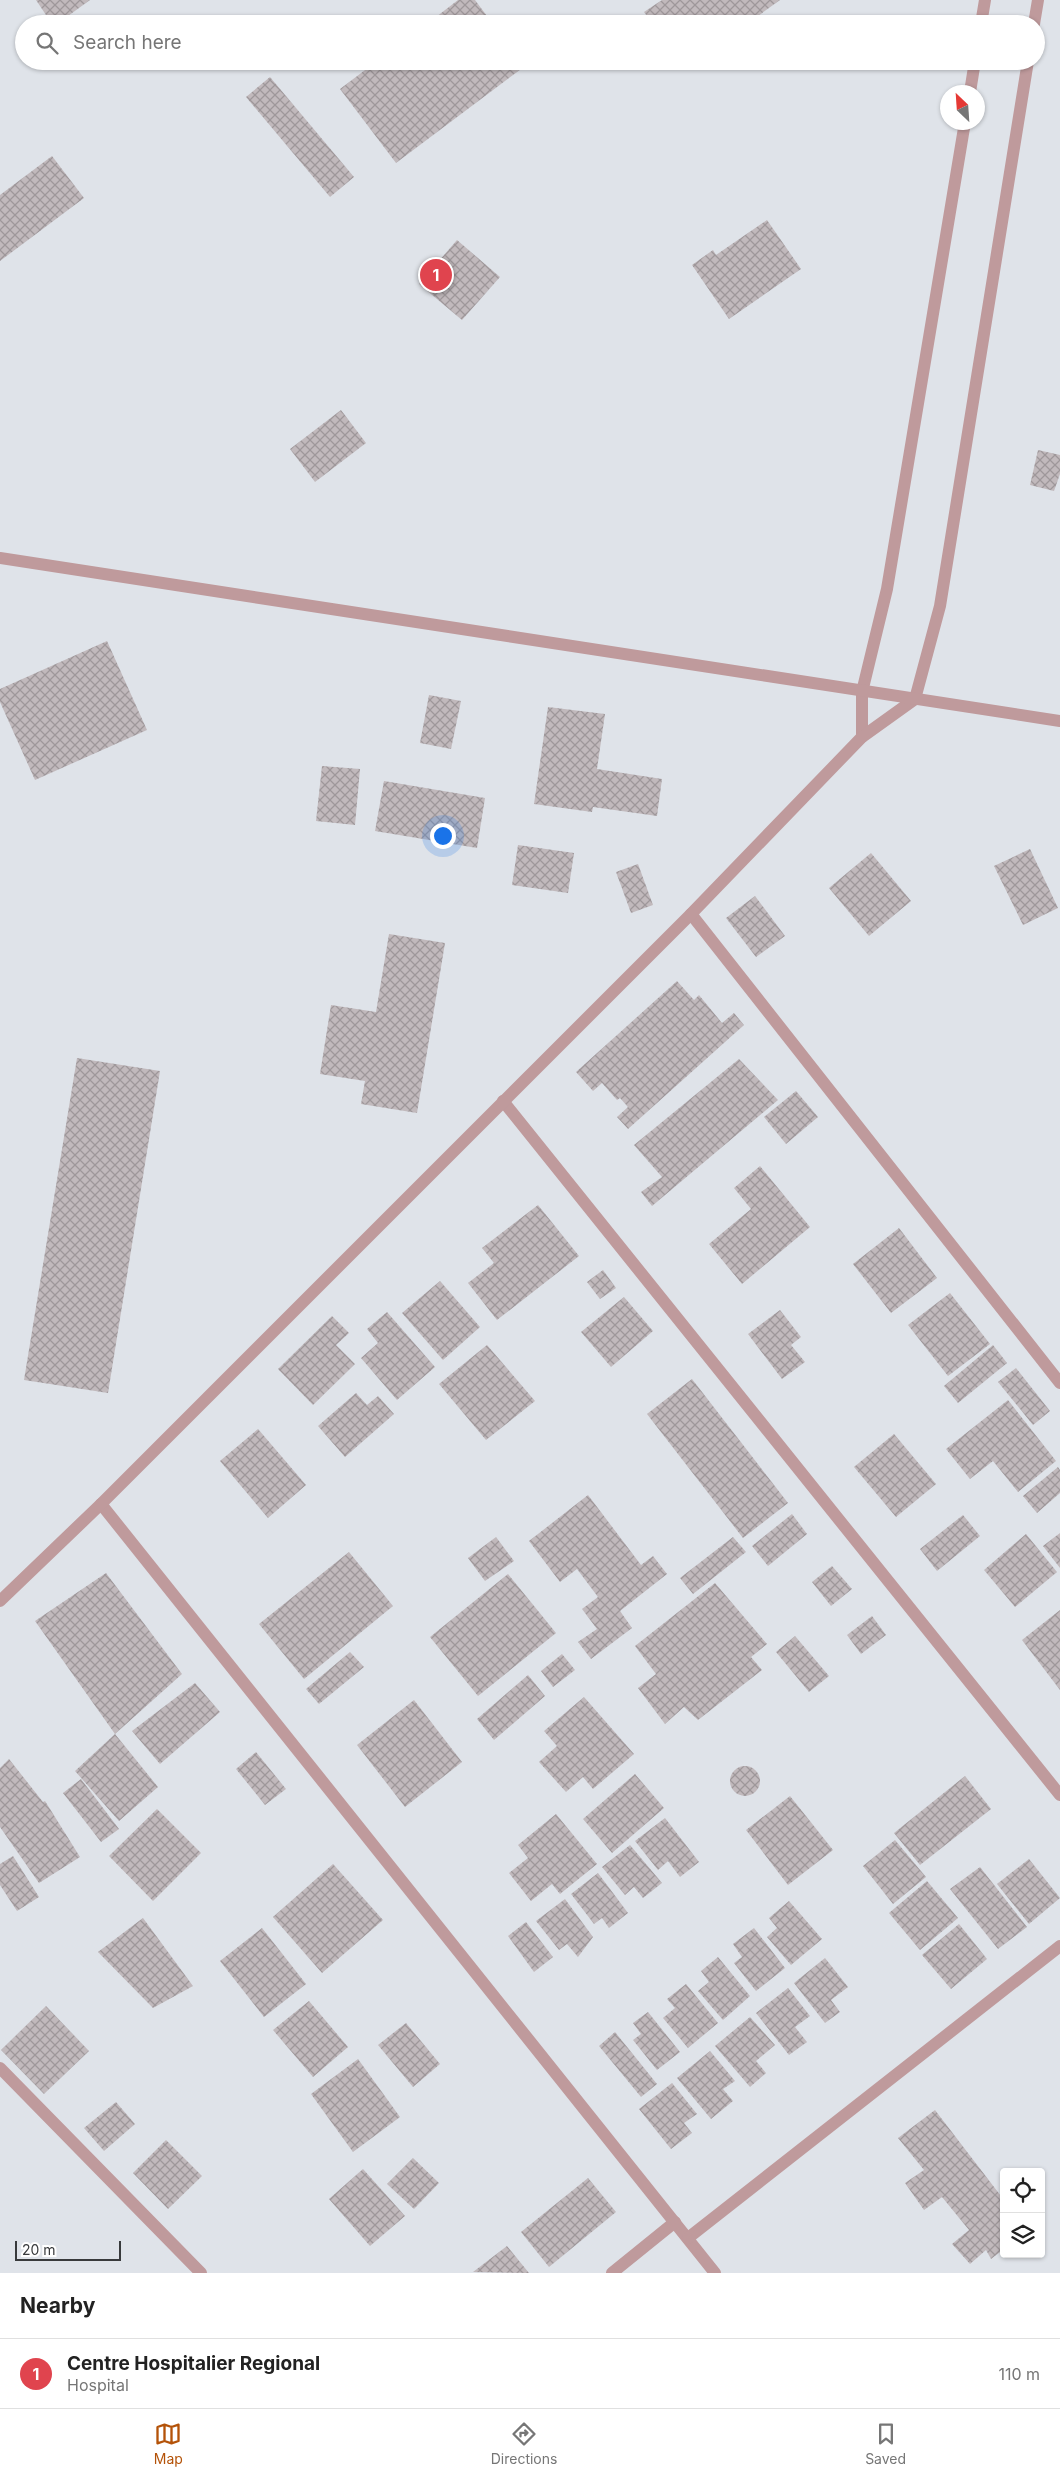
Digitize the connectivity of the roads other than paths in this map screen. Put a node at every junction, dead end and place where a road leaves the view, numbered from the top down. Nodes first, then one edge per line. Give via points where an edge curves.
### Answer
1 (985, 0) edge
2 (1038, 0) edge
3 (982, 15) edge
4 (1036, 15) edge
5 (974, 70) edge
6 (1027, 70) edge
7 (971, 85) edge
8 (964, 130) edge
9 (0, 558) edge
10 (862, 692) junction
11 (915, 699) junction
12 (1060, 721) edge
13 (862, 737) junction
14 (691, 914) junction
15 (503, 1101) junction
16 (1060, 1383) edge
17 (101, 1504) junction
18 (0, 1601) edge
19 (1060, 1795) edge
20 (1060, 1946) edge
21 (0, 2068) edge
22 (675, 2222) junction
23 (688, 2238) junction
24 (201, 2273) edge
25 (612, 2273) edge
26 (716, 2273) edge

1 - 3 street
2 - 4 street
5 - 7 street
6 - 11 street via 940,606
8 - 10 street via 887,589
9 - 10 street
10 - 11 street
10 - 13 street
11 - 12 street
11 - 13 street
13 - 14 street
14 - 15 street
14 - 16 street
15 - 17 street
15 - 19 street
17 - 18 street
17 - 22 street
20 - 23 street
21 - 24 street
22 - 23 street
22 - 25 street
23 - 26 street

